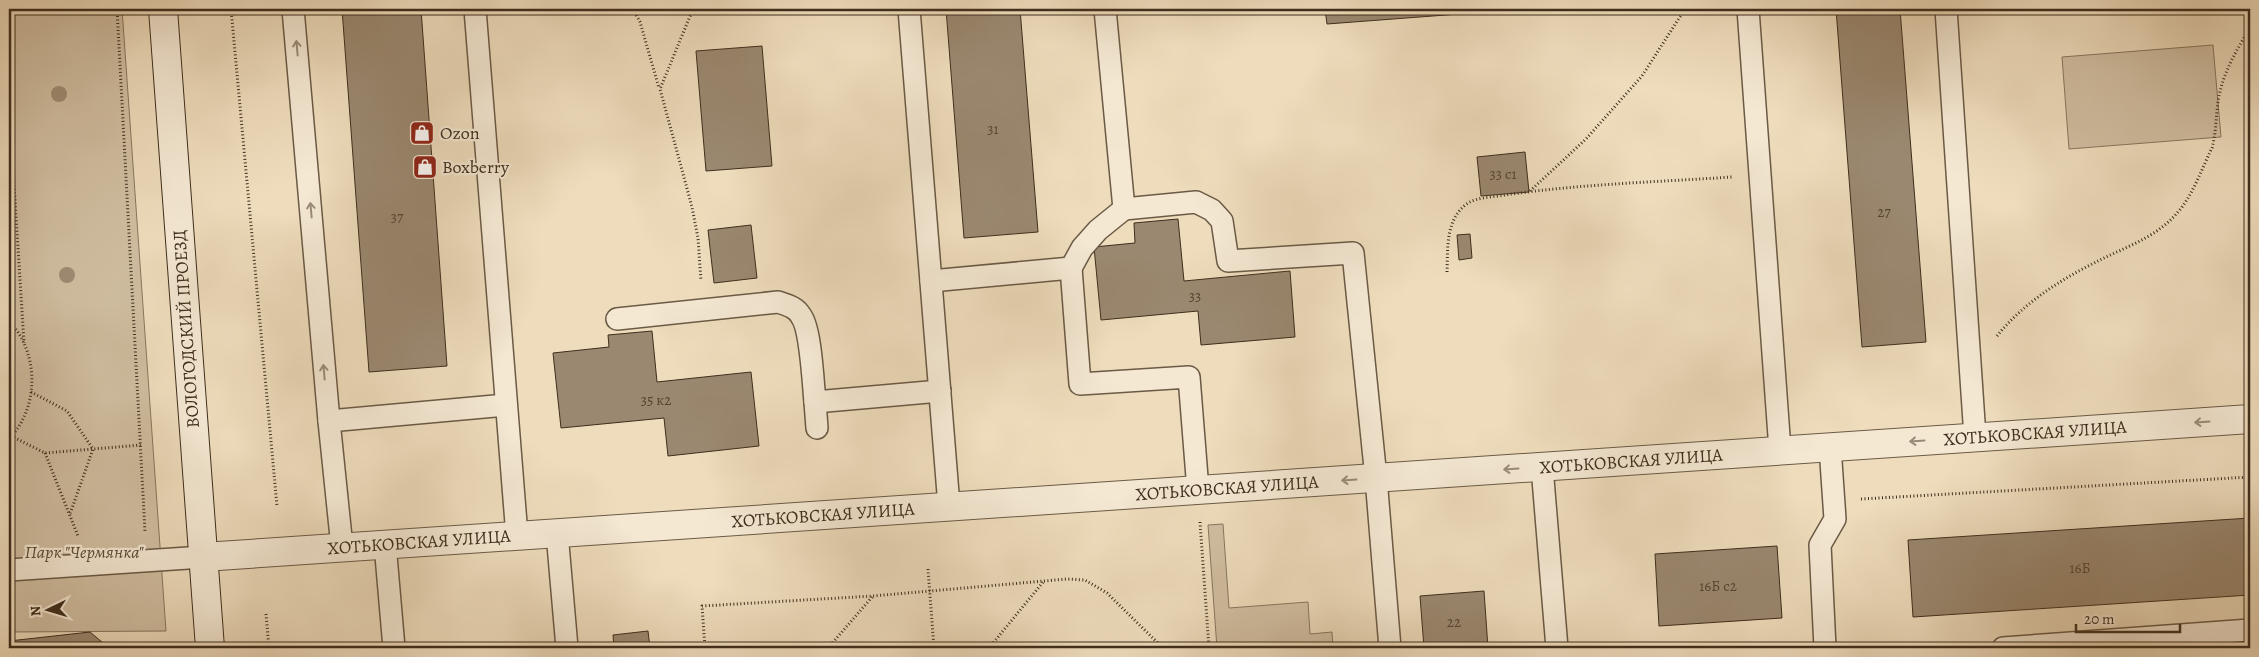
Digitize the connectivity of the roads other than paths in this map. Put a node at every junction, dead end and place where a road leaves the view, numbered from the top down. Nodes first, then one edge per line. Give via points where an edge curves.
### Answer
1 (163, 9) edge
2 (293, 9) edge
3 (475, 9) edge
4 (909, 9) edge
5 (1105, 9) edge
6 (1748, 9) edge
7 (1946, 9) edge
8 (1124, 210) junction
9 (1071, 268) junction
10 (931, 281) junction
11 (617, 319) dead end
12 (940, 391) junction
13 (815, 402) junction
14 (506, 405) junction
15 (2250, 419) edge
16 (329, 420) junction
17 (817, 428) dead end
18 (1975, 437) junction
19 (1830, 447) junction
20 (1780, 450) junction
21 (1542, 467) junction
22 (1376, 478) junction
23 (1198, 490) junction
24 (948, 506) junction
25 (557, 533) junction
26 (517, 536) junction
27 (385, 544) junction
28 (342, 547) junction
29 (203, 557) junction
30 (9, 570) edge
31 (2250, 630) edge
32 (210, 648) edge
33 (394, 648) edge
34 (566, 648) edge
35 (1390, 648) edge
36 (1557, 648) edge
37 (1826, 648) edge
38 (2003, 648) edge

1 - 29 street, ВОЛОГОДСКИЙ ПРОЕЗД
16 -> 2 lane
3 - 14 lane
4 - 10 lane
5 - 8 lane
6 - 20 lane
7 - 18 lane
8 - 9 lane via 1098,230 1082,248
8 - 22 lane via 1196,202 1212,210 1222,221 1228,262 1353,254
9 - 10 lane
9 - 23 lane via 1080,384 1189,377
10 - 12 lane
11 - 13 lane via 778,302 791,306 802,316
12 - 13 lane
12 - 24 lane
13 - 17 lane
14 - 16 lane
14 - 26 lane
15 -> 18 street, ХОТЬКОВСКАЯ УЛИЦА
16 - 28 lane
18 -> 19 street, ХОТЬКОВСКАЯ УЛИЦА
19 - 20 street, ХОТЬКОВСКАЯ УЛИЦА
19 - 37 lane via 1835,519 1820,545
20 - 21 street, ХОТЬКОВСКАЯ УЛИЦА
21 -> 22 street, ХОТЬКОВСКАЯ УЛИЦА
21 - 36 lane
22 -> 23 street, ХОТЬКОВСКАЯ УЛИЦА
22 - 35 lane
23 - 24 street, ХОТЬКОВСКАЯ УЛИЦА
24 - 25 street, ХОТЬКОВСКАЯ УЛИЦА
25 - 26 street, ХОТЬКОВСКАЯ УЛИЦА
25 - 34 lane
26 - 27 street, ХОТЬКОВСКАЯ УЛИЦА
27 - 28 street, ХОТЬКОВСКАЯ УЛИЦА
27 - 33 lane
28 - 29 street, ХОТЬКОВСКАЯ УЛИЦА
29 - 30 lane
29 - 32 street, ВОЛОГОДСКИЙ ПРОЕЗД
31 - 38 lane

